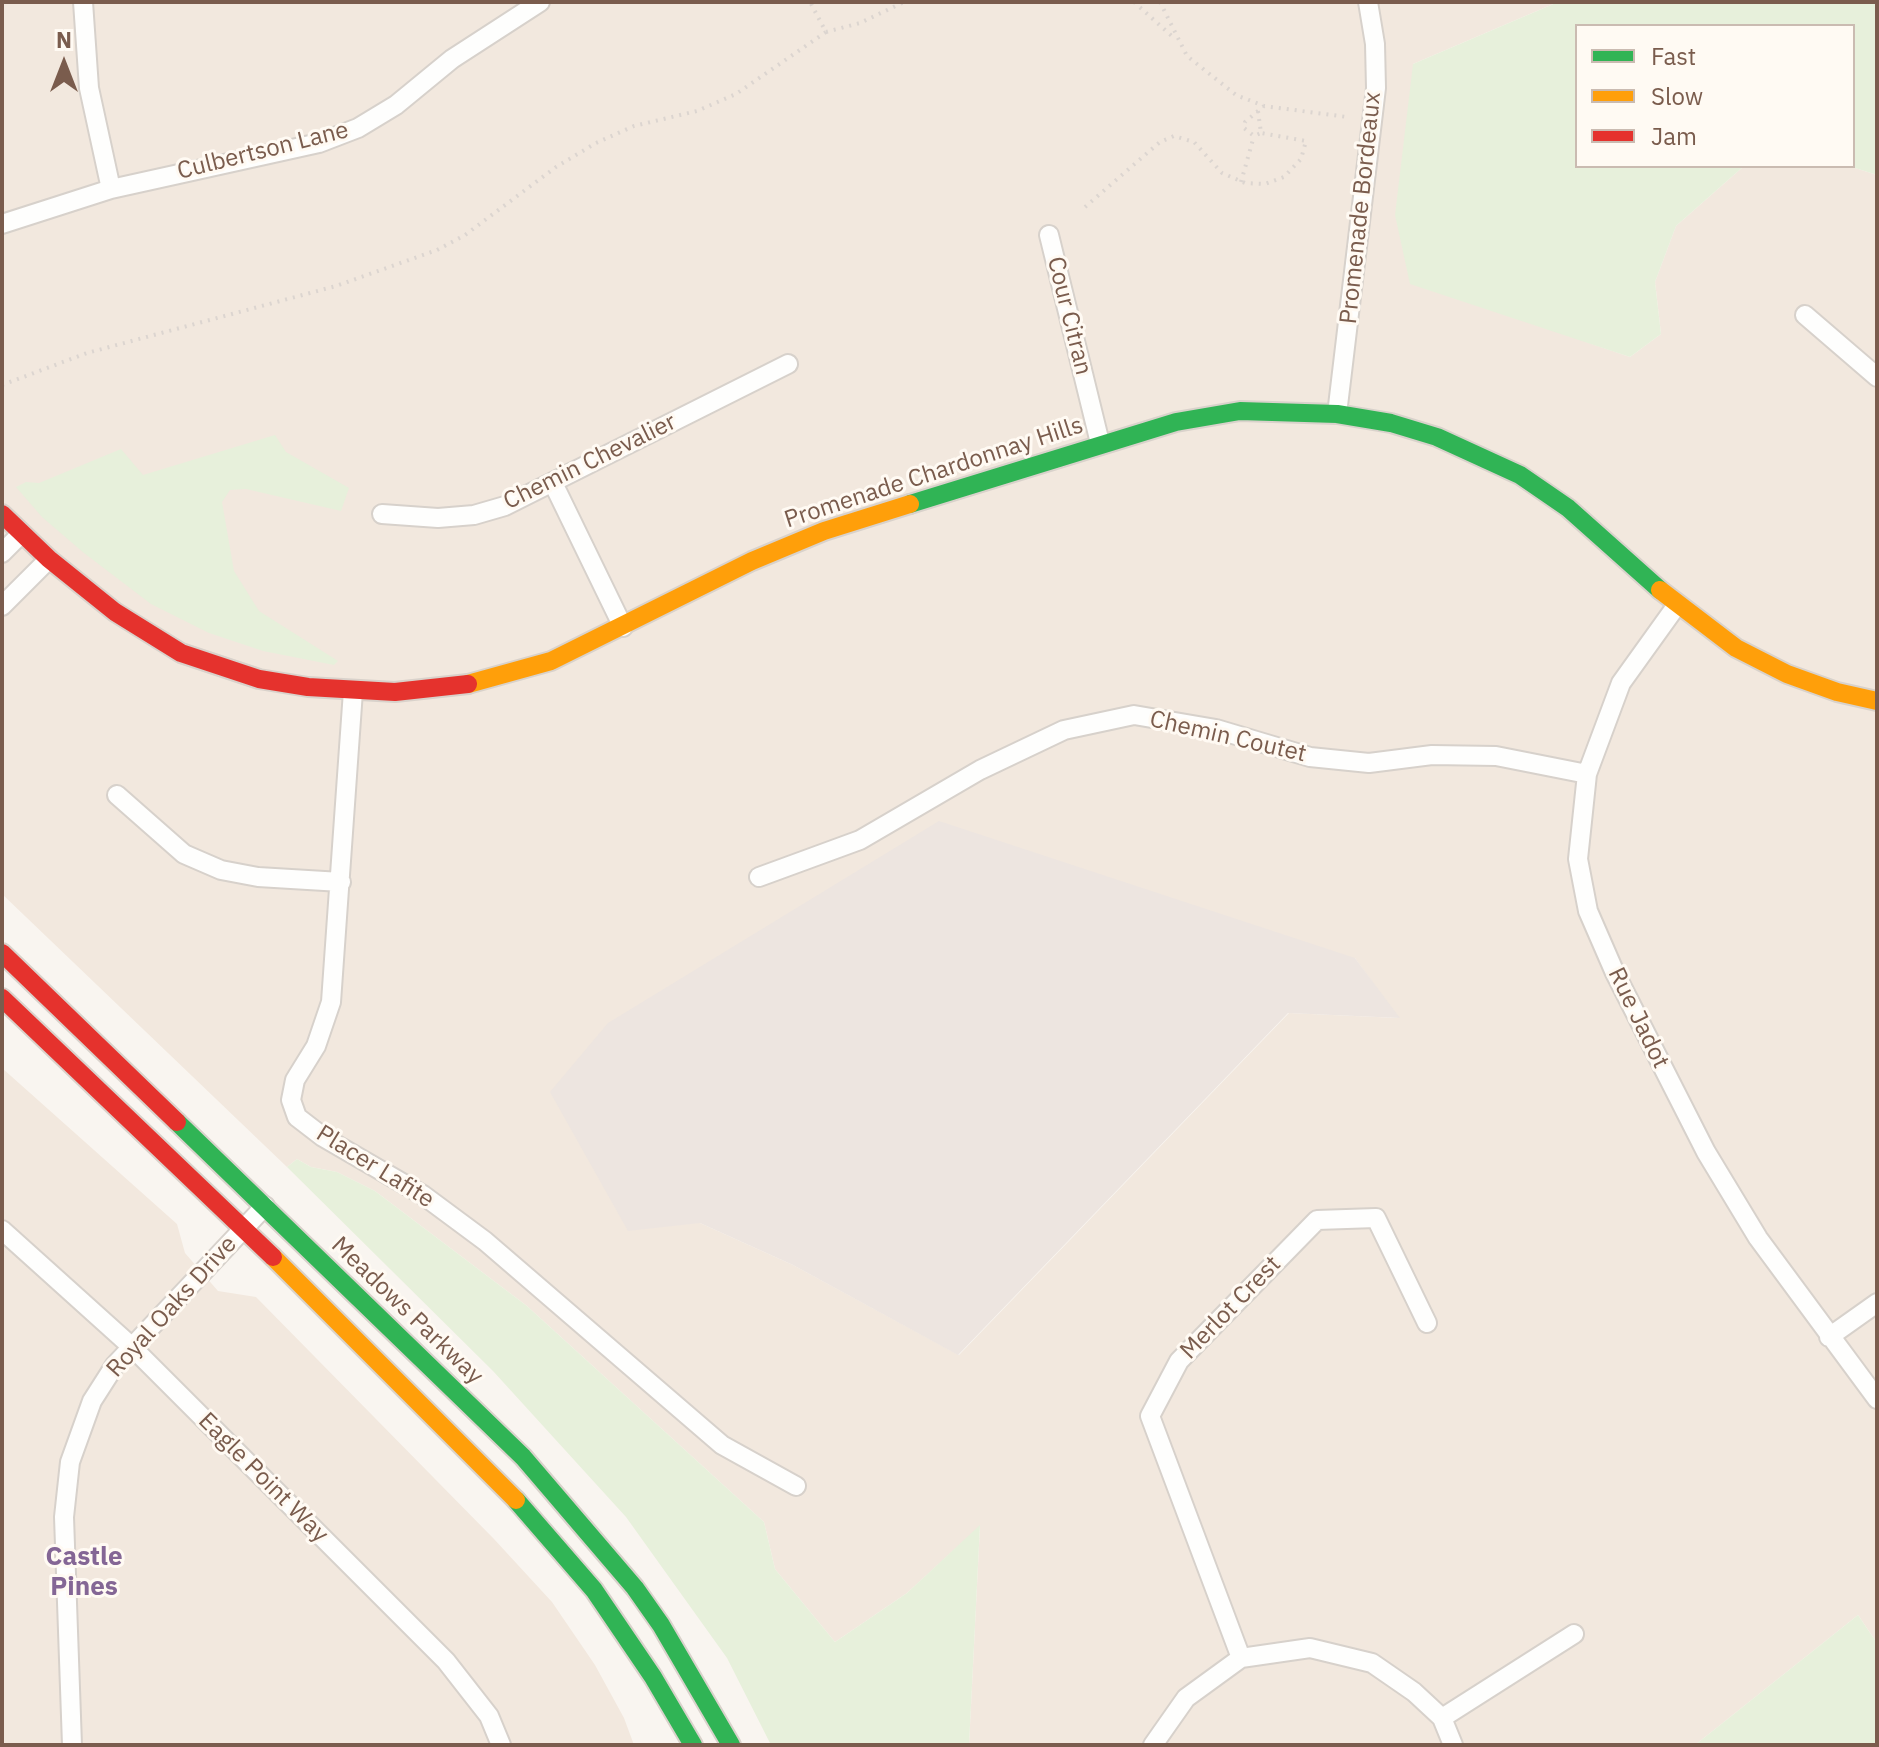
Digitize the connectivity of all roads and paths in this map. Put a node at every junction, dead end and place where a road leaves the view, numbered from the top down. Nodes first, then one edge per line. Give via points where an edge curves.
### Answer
1 (83, 2) edge
2 (540, 2) edge
3 (810, 2) edge
4 (904, 2) edge
5 (1134, 2) edge
6 (1160, 2) edge
7 (1368, 2) edge
8 (826, 32) junction
9 (1176, 39) junction
10 (1264, 106) junction
11 (1258, 111) junction
12 (1347, 117) dead end
13 (1261, 133) junction
14 (1254, 136) junction
15 (1241, 182) junction
16 (111, 189) junction
17 (1085, 207) dead end
18 (2, 224) edge
19 (1049, 235) dead end
20 (1805, 315) dead end
21 (788, 364) dead end
22 (1877, 377) edge
23 (2, 385) edge
24 (1337, 414) junction
25 (1100, 443) junction
26 (553, 483) junction
27 (2, 514) edge
28 (382, 514) dead end
29 (21, 534) junction
30 (2, 553) edge
31 (49, 559) junction
32 (1677, 605) junction
33 (2, 606) edge
34 (623, 627) junction
35 (353, 691) junction
36 (1877, 701) edge
37 (1587, 774) junction
38 (117, 795) dead end
39 (759, 877) dead end
40 (341, 882) junction
41 (2, 953) edge
42 (2, 998) edge
43 (265, 1206) junction
44 (243, 1229) junction
45 (2, 1230) edge
46 (1877, 1303) edge
47 (1427, 1323) dead end
48 (1829, 1337) junction
49 (132, 1347) junction
50 (1877, 1399) edge
51 (796, 1486) dead end
52 (1574, 1634) dead end
53 (1241, 1658) junction
54 (1442, 1718) junction
55 (72, 1745) edge
56 (501, 1745) edge
57 (693, 1745) edge
58 (731, 1745) edge
59 (1153, 1745) edge
60 (1453, 1745) edge

1 - 16 street via 89,88
2 - 16 street, Culbertson Lane via 358,128 319,143
3 - 8 path
4 - 8 path
5 - 9 path
6 - 9 path
7 - 24 street, Promenade Bordeaux via 1376,88
8 - 23 path via 736,94 596,143 437,250 336,286 87,353
9 - 10 path via 1211,78
10 - 11 path
10 - 12 path
11 - 13 path
11 - 14 path via 1244,128
13 - 14 path
13 - 15 path via 1306,141 1306,150 1284,177 1265,184
14 - 15 path
15 - 17 path via 1222,173 1194,142 1174,136 1160,142
16 - 18 street, Culbertson Lane
19 - 25 street, Cour Citran
20 - 22 street
21 - 26 street, Chemin Chevalier
24 - 25 main road, Promenade Chardonnay Hills via 1240,411
24 - 32 main road, Promenade Chardonnay Hills via 1437,437 1520,475 1568,508
25 - 34 main road, Promenade Chardonnay Hills via 824,531
26 - 28 street, Chemin Chevalier via 474,515
26 - 34 street
27 - 29 main road, Promenade Chardonnay Hills
29 - 30 street
29 - 31 main road, Promenade Chardonnay Hills
31 - 33 street
31 - 35 main road, Promenade Chardonnay Hills via 115,612 181,653 259,679
32 - 36 main road, Promenade Chardonnay Hills via 1736,648 1787,674
32 - 37 street, Rue Jadot via 1621,683
34 - 35 main road, Promenade Chardonnay Hills via 551,661 495,679 438,690
35 - 40 street, Placer Lafite
37 - 39 street, Chemin Coutet via 1496,756 1432,755 1369,763 1310,757 1216,729 1134,715 1064,730 980,770 860,840
37 - 48 street, Rue Jadot via 1578,859 1588,911 1706,1152 1758,1238
38 - 40 street via 184,854 221,870
40 - 51 street, Placer Lafite via 331,1002 316,1046 295,1080 291,1100 297,1117 473,1231 722,1445
41 - 43 main road, Meadows Parkway
42 - 44 main road
43 - 44 street, Royal Oaks Drive
43 - 58 main road, Meadows Parkway via 580,1519 661,1625
44 - 49 street, Royal Oaks Drive
44 - 57 main road via 543,1529 612,1616
45 - 49 street, Eagle Point Way
46 - 48 street
47 - 53 street, Merlot Crest via 1376,1218 1317,1220 1179,1361 1150,1416
48 - 50 street, Rue Jadot
49 - 55 street, Royal Oaks Drive via 92,1401 70,1462 64,1517
49 - 56 street, Eagle Point Way via 446,1661 489,1716
52 - 54 street
53 - 54 street via 1310,1648 1372,1663
53 - 59 street via 1186,1698
54 - 60 street

